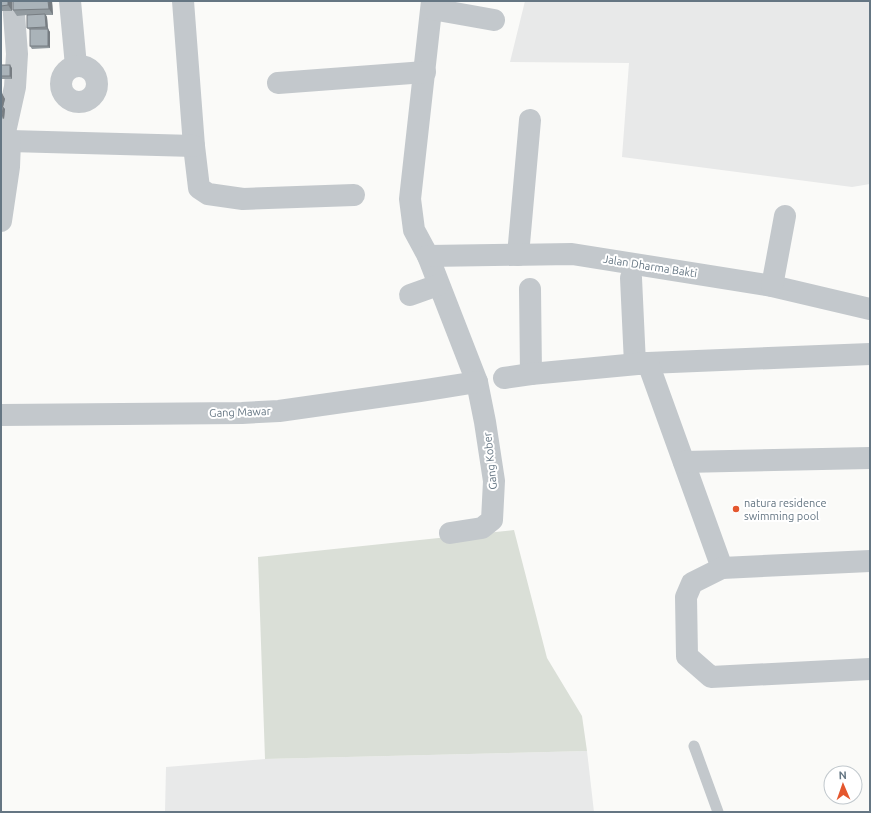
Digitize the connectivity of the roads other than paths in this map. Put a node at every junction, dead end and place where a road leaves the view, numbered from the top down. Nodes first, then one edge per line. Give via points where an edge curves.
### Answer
1 (13, 1) edge
2 (70, 1) edge
3 (183, 1) edge
4 (432, 5) edge
5 (494, 20) dead end
6 (76, 66) dead end
7 (425, 72) junction
8 (278, 83) dead end
9 (530, 120) dead end
10 (5, 133) edge
11 (194, 146) junction
12 (354, 195) dead end
13 (785, 216) dead end
14 (1, 221) edge
15 (518, 255) junction
16 (428, 256) junction
17 (631, 278) dead end
18 (438, 285) junction
19 (772, 286) junction
20 (530, 289) dead end
21 (410, 295) dead end
22 (870, 309) edge
23 (870, 354) edge
24 (642, 363) junction
25 (531, 374) junction
26 (504, 378) dead end
27 (477, 382) junction
28 (1, 415) edge
29 (870, 458) edge
30 (684, 462) junction
31 (450, 533) dead end
32 (870, 561) edge
33 (722, 568) junction
34 (870, 669) edge
35 (694, 746) dead end
36 (718, 812) edge

1 - 10 street via 17,54 15,87
2 - 6 street
3 - 11 street
4 - 5 street
4 - 7 street, Gang Kober
7 - 8 street
7 - 16 street, Gang Kober via 410,199 414,230
9 - 15 street
10 - 11 street
10 - 14 street via 8,167
11 - 12 street via 199,188 208,194 243,199
13 - 19 street
15 - 16 street, Jalan Dharma Bakti
15 - 19 street, Jalan Dharma Bakti via 572,254
16 - 18 street, Gang Kober
17 - 24 street
18 - 21 street
18 - 27 street, Gang Kober
19 - 22 street, Jalan Dharma Bakti
20 - 25 street
23 - 24 street
24 - 25 street
24 - 30 street
25 - 26 street
27 - 28 street, Gang Mawar via 279,411
27 - 31 street, Gang Kober via 494,482 492,520 482,528
29 - 30 street
30 - 33 street
32 - 33 street
33 - 34 street via 692,583 686,597 687,656 711,677
35 - 36 lane

